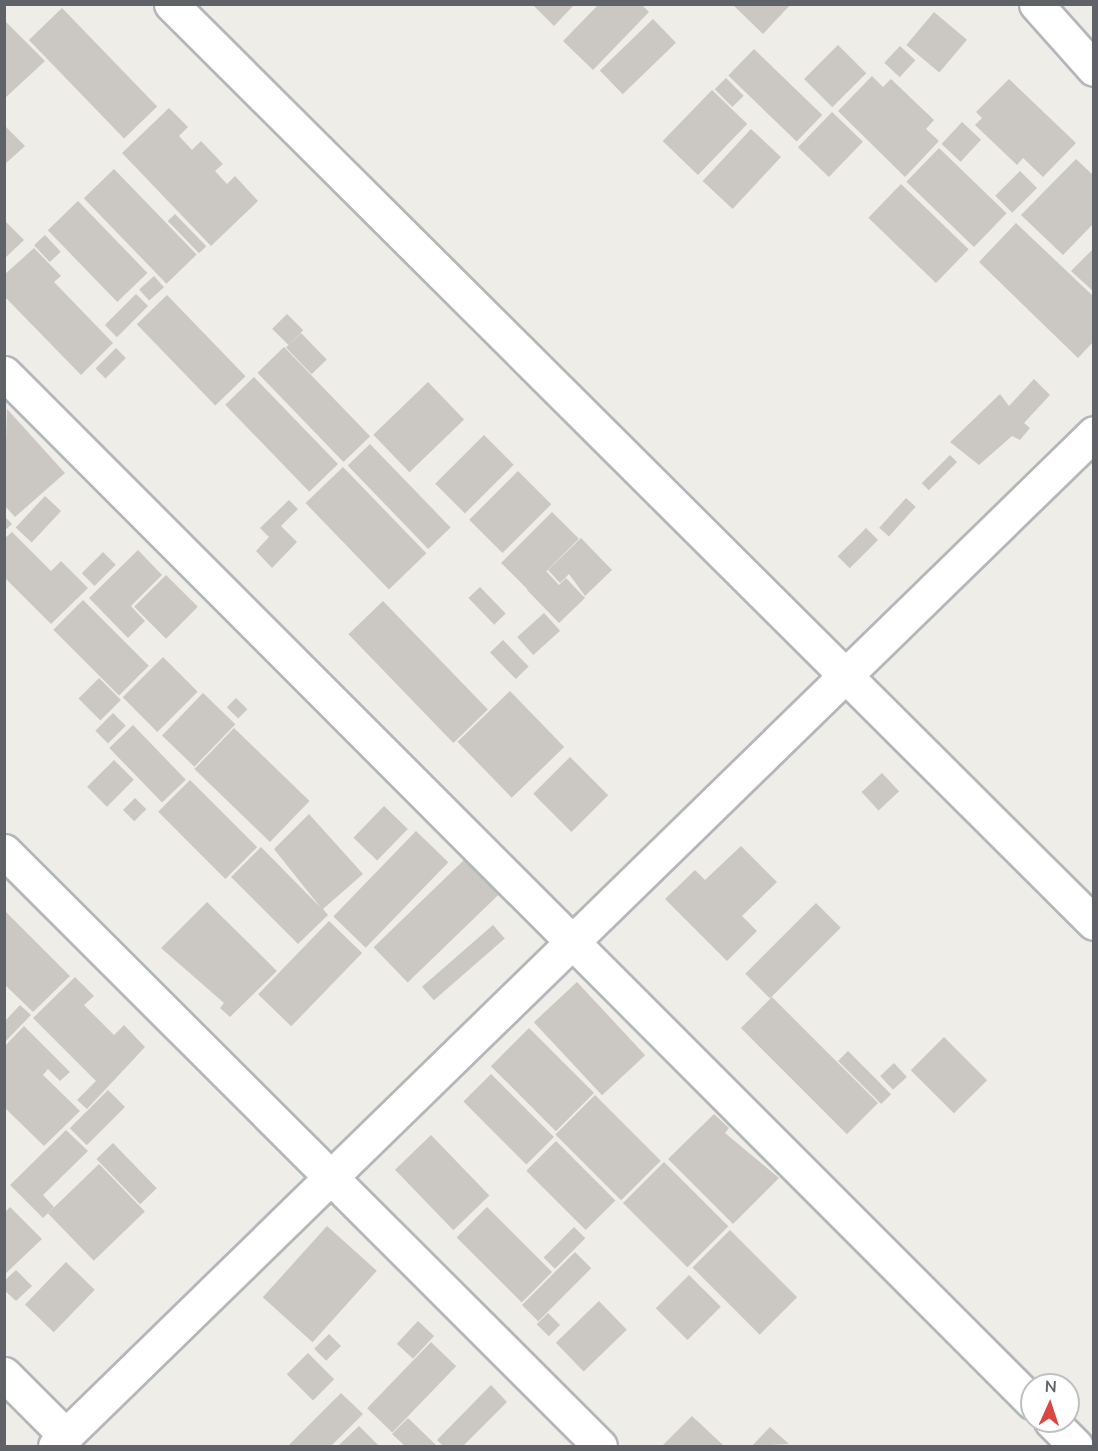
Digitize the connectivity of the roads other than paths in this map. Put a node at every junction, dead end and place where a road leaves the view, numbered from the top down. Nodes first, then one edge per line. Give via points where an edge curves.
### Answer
1 (171, 4) edge
2 (1036, 4) edge
3 (1094, 69) edge
4 (4, 373) edge
5 (1094, 433) edge
6 (850, 675) junction
7 (4, 851) edge
8 (1094, 923) edge
9 (570, 938) junction
10 (329, 1176) junction
11 (4, 1374) edge
12 (1020, 1390) edge
13 (1063, 1433) edge
14 (61, 1441) edge
15 (590, 1443) edge
16 (1076, 1446) edge

1 - 6 street
2 - 3 street
4 - 9 street
5 - 6 street
6 - 8 street
6 - 9 street
7 - 10 street
9 - 10 street
9 - 12 street
10 - 14 street
10 - 15 street
11 - 14 street
13 - 16 street

